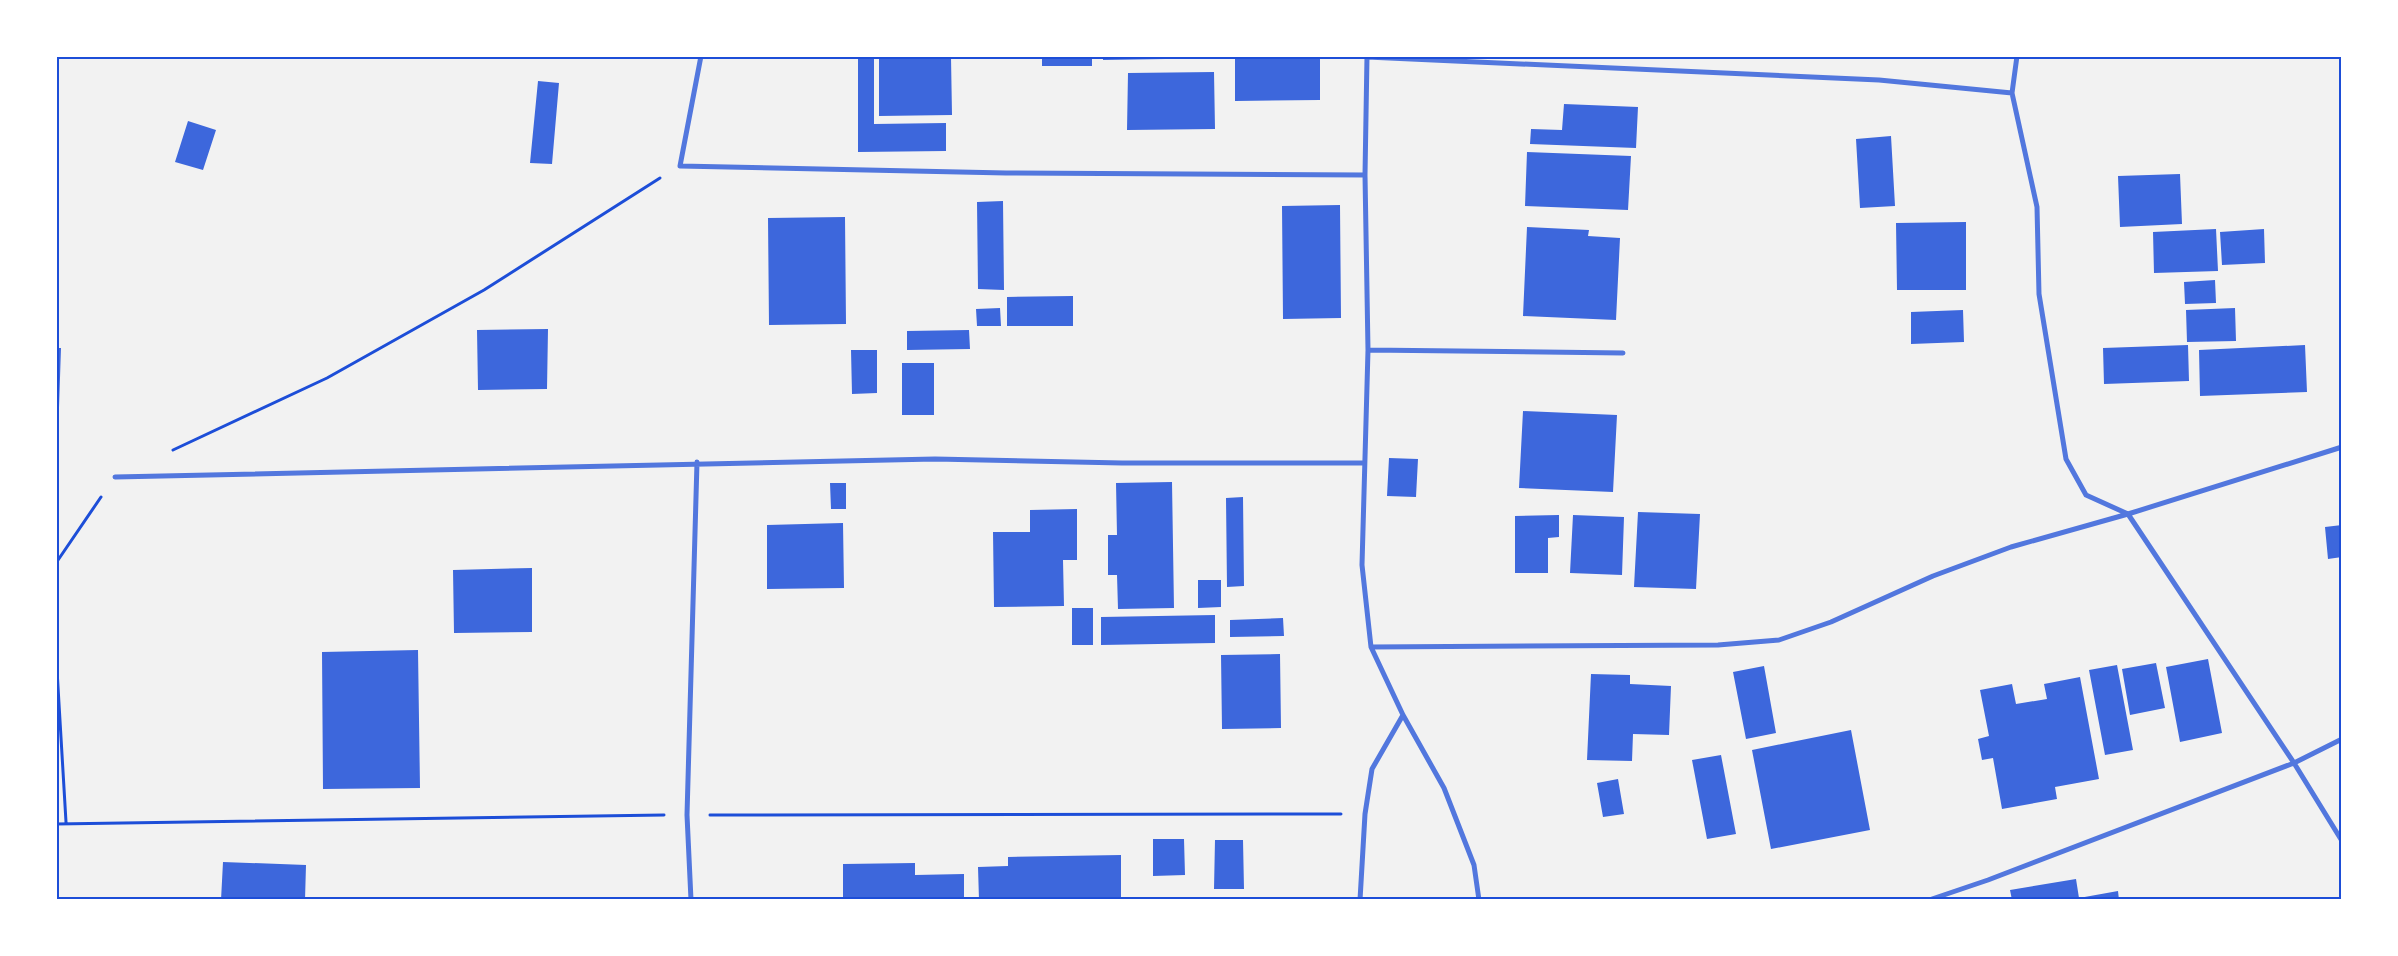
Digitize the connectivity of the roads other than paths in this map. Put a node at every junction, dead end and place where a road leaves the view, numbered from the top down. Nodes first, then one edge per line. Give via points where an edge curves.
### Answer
1 (701, 56) edge
2 (1367, 56) edge
3 (2017, 56) edge
4 (2012, 93) junction
5 (1365, 175) junction
6 (1368, 350) junction
7 (1624, 353) dead end
8 (2342, 447) edge
9 (697, 462) junction
10 (1364, 463) junction
11 (114, 477) road end
12 (2128, 514) junction
13 (1370, 647) junction
14 (1403, 715) junction
15 (2342, 739) edge
16 (2294, 763) junction
17 (2342, 841) edge
18 (691, 900) edge
19 (1360, 900) edge
20 (1479, 900) edge
21 (1929, 900) edge

1 - 5 street via 680,166 1006,173
2 - 4 street via 1880,80
2 - 5 street
3 - 4 street
4 - 12 street via 2037,207 2039,294 2066,458 2086,495
5 - 6 street
6 - 7 street
6 - 10 street
8 - 12 street
9 - 10 street via 935,459
9 - 11 street
9 - 18 street via 687,815
10 - 13 street via 1362,566
12 - 13 street via 2011,547 1933,576 1831,622 1779,640 1718,645
12 - 16 street
13 - 14 street
14 - 19 street via 1372,769 1365,814
14 - 20 street via 1444,788 1474,865
15 - 16 street
16 - 17 street
16 - 21 street

